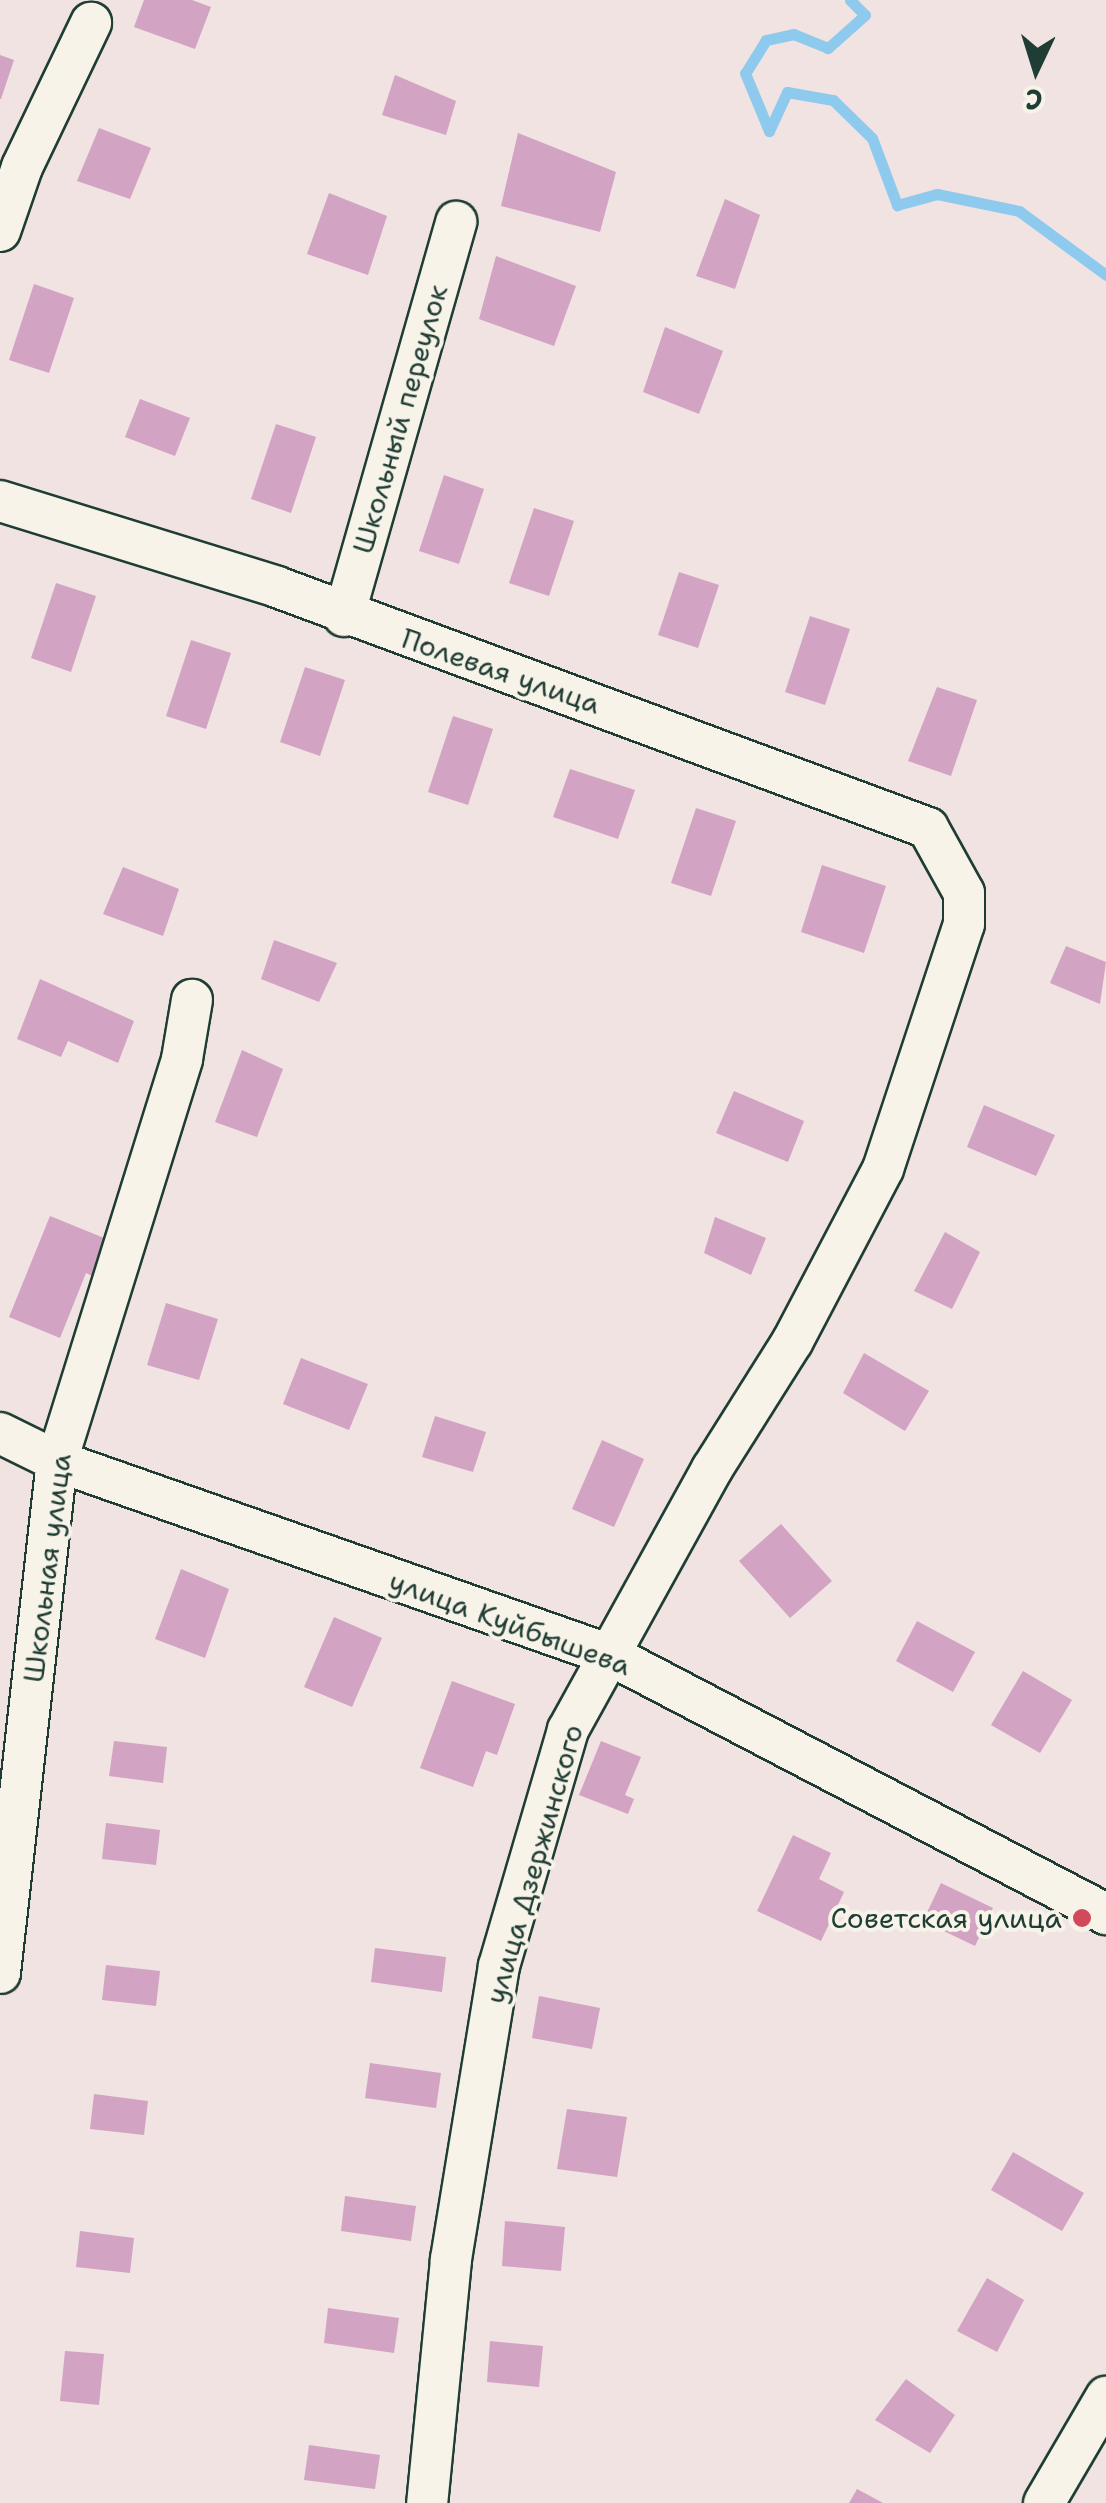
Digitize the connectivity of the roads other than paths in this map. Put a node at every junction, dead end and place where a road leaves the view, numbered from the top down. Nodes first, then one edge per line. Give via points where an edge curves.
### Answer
1 (92, 24) dead end
2 (456, 222) dead end
3 (0, 231) edge
4 (0, 501) edge
5 (344, 616) junction
6 (964, 893) joint
7 (192, 1000) dead end
8 (0, 1433) edge
9 (58, 1461) junction
10 (610, 1655) junction
11 (1106, 1914) edge
12 (0, 1973) edge
13 (1106, 2397) edge
14 (427, 2503) edge
15 (1044, 2503) edge

1 - 3 street via 22,167
2 - 5 street, Школьный переулок
4 - 5 street, Полевая улица via 277,587
5 - 6 street, Полевая улица via 928,828
6 - 10 street, улица Дзержинского via 964,924 884,1169
7 - 9 street, Школьная улица via 182,1059
8 - 9 street, улица Куйбышева
9 - 10 street, улица Куйбышева
9 - 12 street, Школьная улица
10 - 11 street, улица Куйбышева
10 - 14 street, улица Дзержинского via 568,1730 499,1966 450,2260
13 - 15 street

